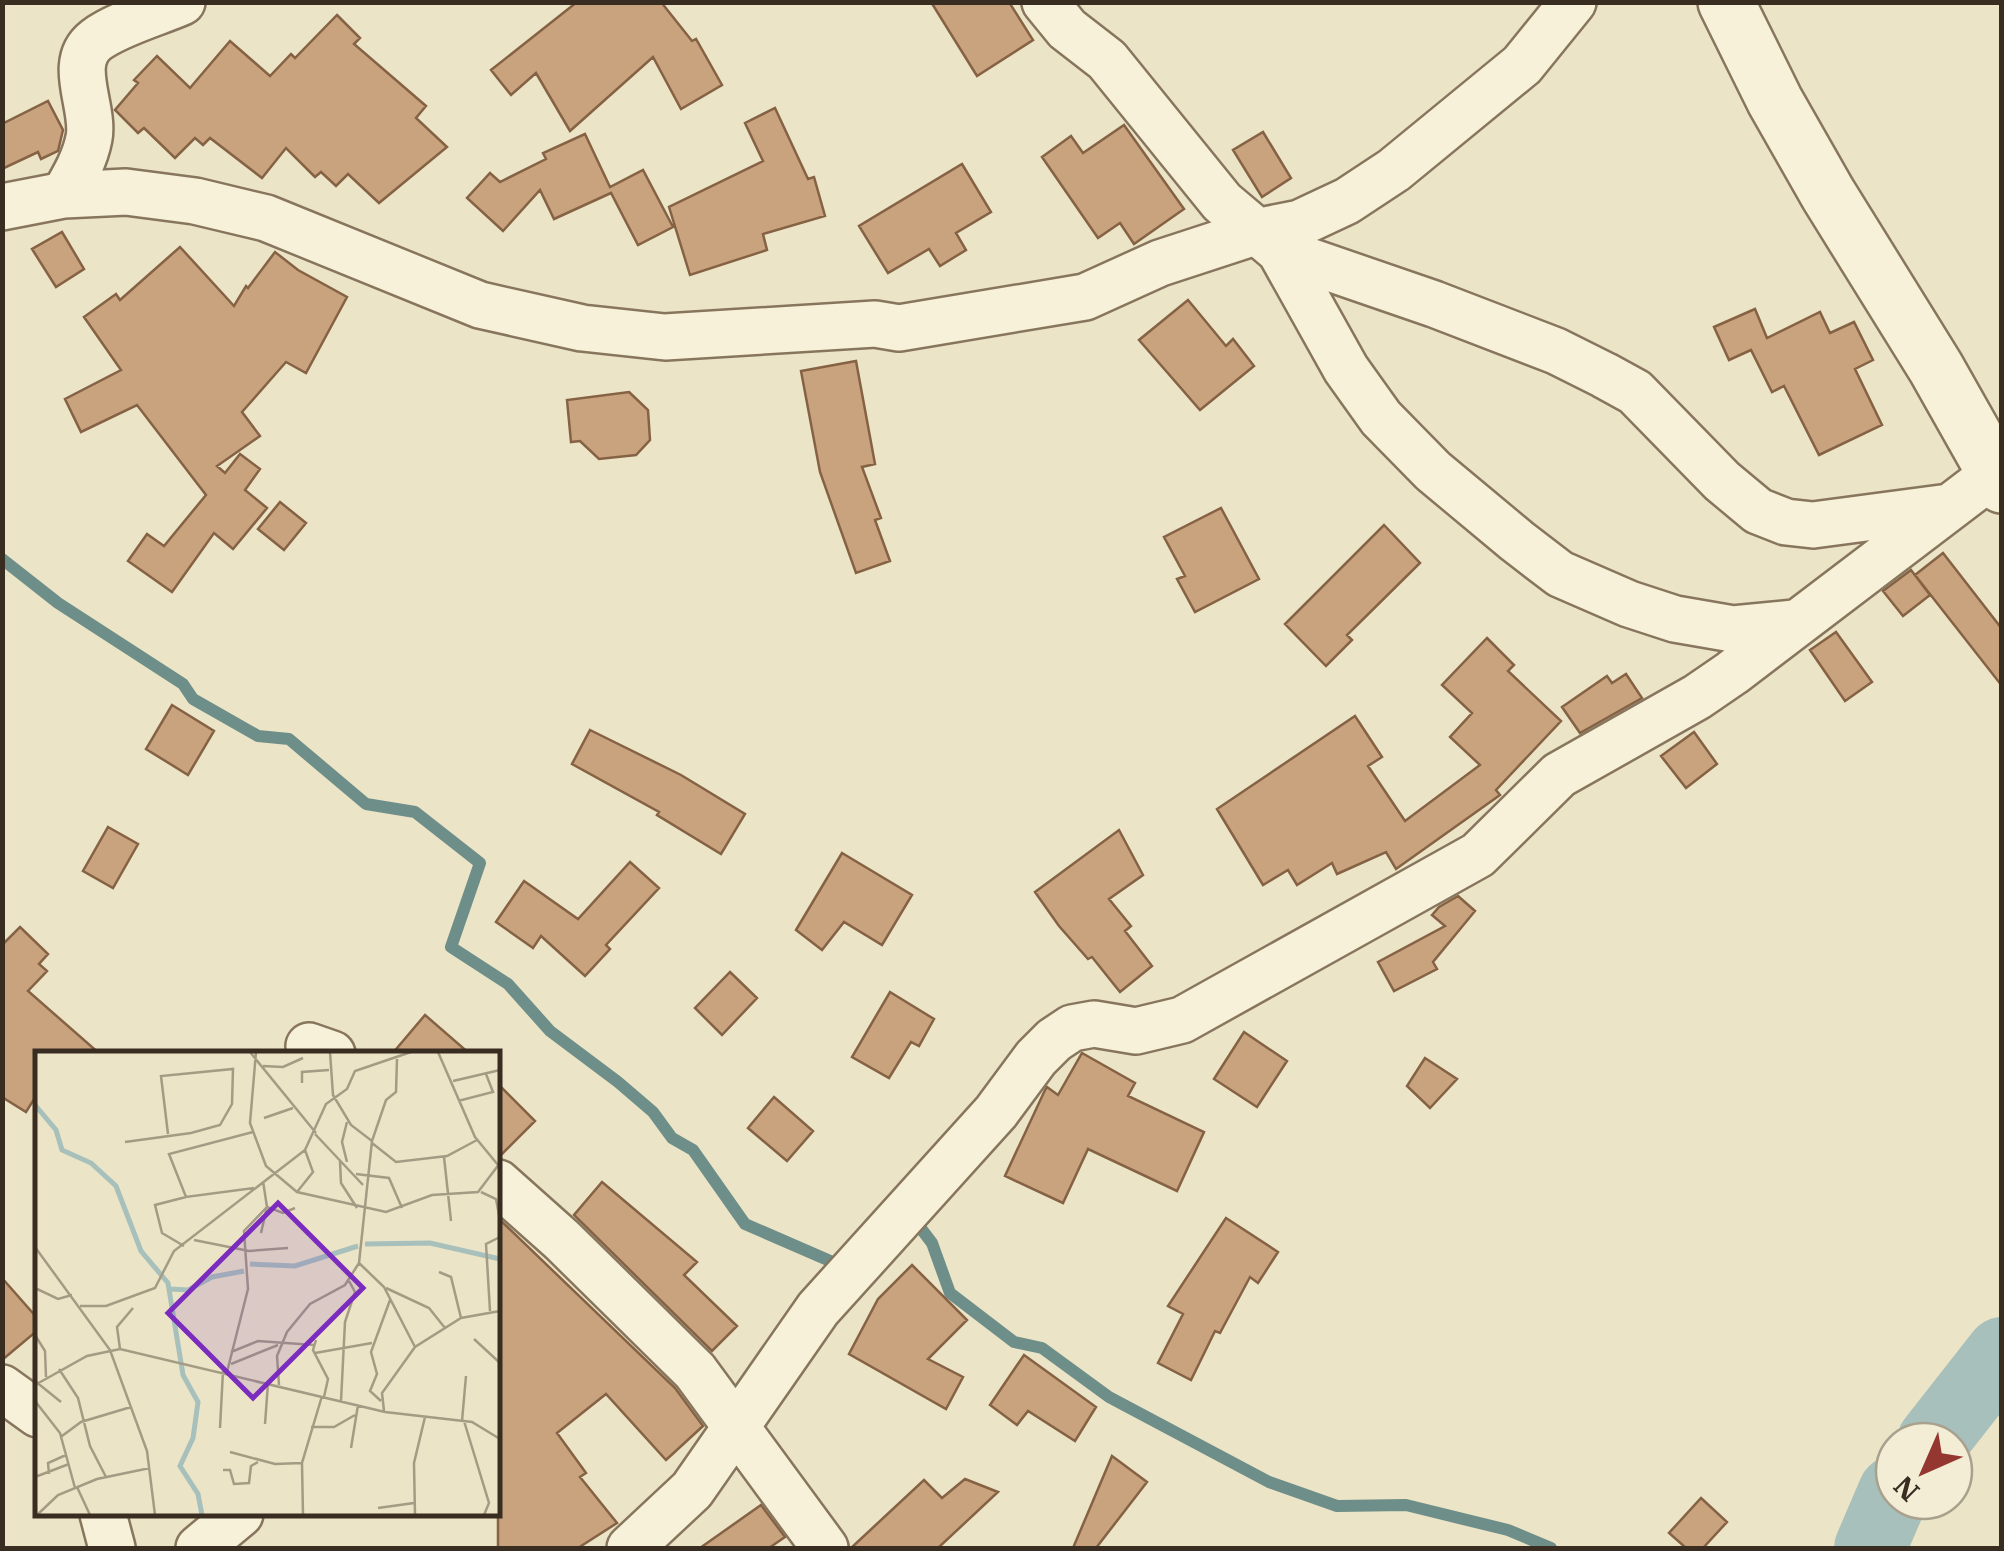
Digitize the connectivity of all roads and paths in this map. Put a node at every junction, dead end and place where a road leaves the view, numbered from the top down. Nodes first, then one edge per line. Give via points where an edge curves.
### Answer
1 (182, 2) edge
2 (1045, 2) edge
3 (1573, 2) edge
4 (1726, 2) edge
5 (64, 195) junction
6 (2, 207) edge
7 (1268, 242) junction
8 (1998, 479) edge
9 (1951, 507) junction
10 (1794, 623) junction
11 (500, 1186) edge
12 (2, 1388) edge
13 (35, 1412) edge
14 (737, 1428) junction
15 (104, 1516) edge
16 (238, 1516) edge
17 (112, 1548) edge
18 (200, 1548) edge
19 (630, 1548) edge
20 (825, 1548) edge

1 - 5 street via 85,50 90,133
2 - 7 street via 1107,60 1222,202
3 - 7 street via 1522,65 1394,170
4 - 8 street via 1792,132
5 - 6 street
5 - 7 street via 126,192 195,200 266,218 480,306 582,328 665,336 899,328 1085,297 1160,264
7 - 9 street via 1556,351 1635,392 1722,481 1758,511 1786,522 1813,526
7 - 10 street via 1381,418 1432,471 1560,574 1675,619 1733,629
8 - 9 street
9 - 10 street
10 - 14 street via 1697,697 1560,775 1478,855 1335,938 1182,1020 1136,1031 1094,1024 1054,1040 818,1309
11 - 14 street via 647,1321
12 - 13 street
14 - 19 street via 692,1490
14 - 20 street
15 - 17 street
16 - 18 street

